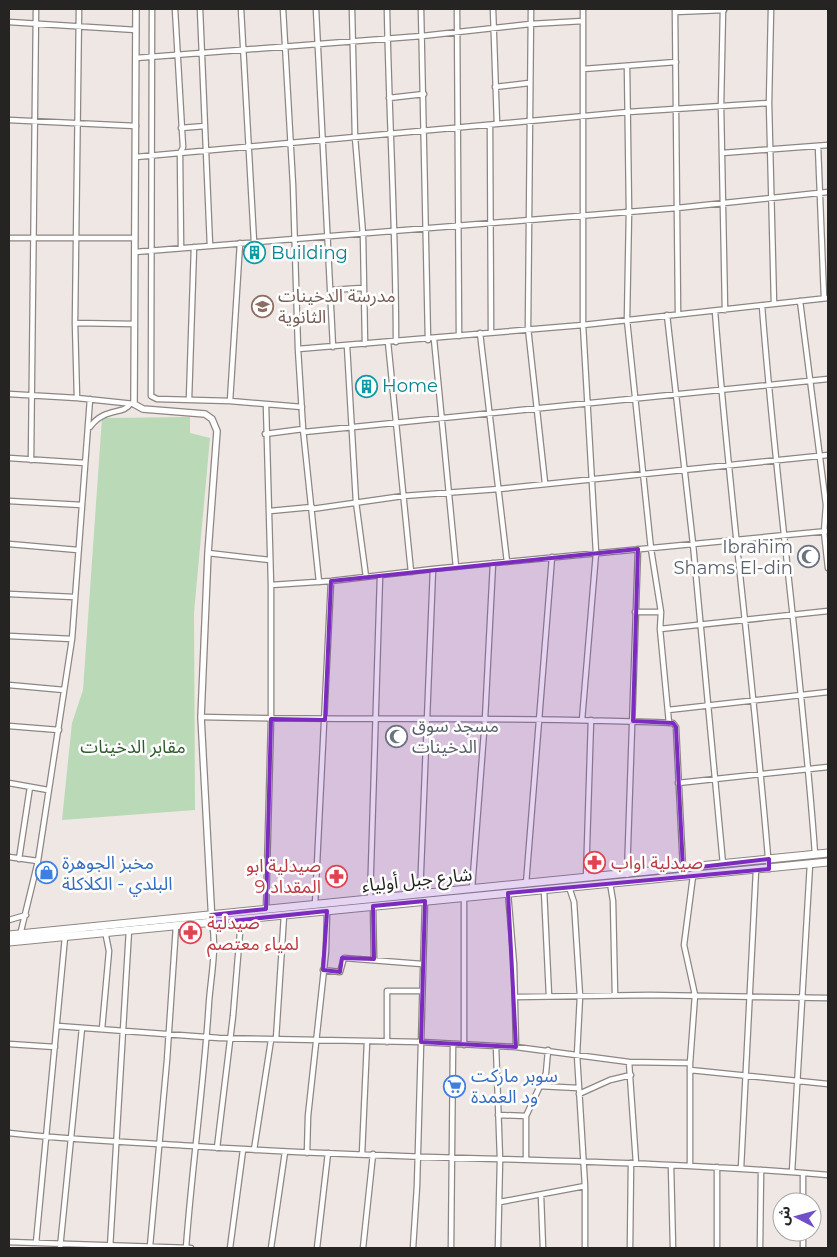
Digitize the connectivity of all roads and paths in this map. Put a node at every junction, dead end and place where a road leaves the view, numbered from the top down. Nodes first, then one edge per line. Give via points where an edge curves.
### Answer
1 (36, 9) edge
2 (79, 9) edge
3 (136, 9) edge
4 (152, 9) edge
5 (175, 9) edge
6 (200, 9) edge
7 (241, 9) edge
8 (283, 9) edge
9 (316, 9) edge
10 (352, 9) edge
11 (387, 9) edge
12 (421, 9) edge
13 (457, 9) edge
14 (493, 9) edge
15 (531, 9) edge
16 (583, 9) edge
17 (724, 9) edge
18 (771, 9) edge
19 (675, 11) edge
20 (583, 21) junction
21 (9, 22) edge
22 (36, 24) junction
23 (530, 24) junction
24 (79, 28) junction
25 (494, 28) junction
26 (136, 30) junction
27 (457, 31) junction
28 (422, 36) junction
29 (388, 38) junction
30 (352, 41) junction
31 (318, 44) junction
32 (285, 47) junction
33 (243, 51) junction
34 (202, 54) junction
35 (177, 57) junction
36 (136, 58) junction
37 (152, 58) junction
38 (676, 62) junction
39 (627, 66) junction
40 (583, 69) junction
41 (529, 83) junction
42 (495, 87) junction
43 (424, 94) junction
44 (389, 98) junction
45 (769, 103) junction
46 (720, 106) junction
47 (677, 110) junction
48 (628, 112) junction
49 (582, 117) junction
50 (9, 120) edge
51 (529, 121) junction
52 (36, 122) junction
53 (78, 123) junction
54 (497, 124) junction
55 (136, 126) junction
56 (205, 126) junction
57 (490, 126) junction
58 (181, 128) junction
59 (458, 129) junction
60 (425, 131) junction
61 (390, 134) junction
62 (355, 137) junction
63 (323, 140) junction
64 (290, 142) junction
65 (828, 145) edge
66 (818, 146) junction
67 (249, 147) junction
68 (770, 149) junction
69 (206, 151) junction
70 (722, 153) junction
71 (180, 154) junction
72 (151, 155) junction
73 (136, 156) junction
74 (828, 192) edge
75 (819, 193) junction
76 (772, 198) junction
77 (724, 203) junction
78 (677, 208) junction
79 (629, 211) junction
80 (582, 215) junction
81 (529, 219) junction
82 (490, 223) junction
83 (458, 225) junction
84 (426, 228) junction
85 (396, 230) junction
86 (363, 234) junction
87 (33, 237) junction
88 (328, 237) junction
89 (9, 238) edge
90 (76, 238) junction
91 (135, 238) junction
92 (294, 240) junction
93 (254, 242) junction
94 (240, 243) junction
95 (210, 246) junction
96 (194, 247) junction
97 (181, 248) junction
98 (152, 251) junction
99 (135, 252) junction
100 (362, 288) junction
101 (330, 290) junction
102 (826, 298) edge
103 (800, 301) junction
104 (774, 304) junction
105 (762, 306) junction
106 (725, 310) junction
107 (715, 311) junction
108 (678, 314) junction
109 (667, 315) junction
110 (627, 320) junction
111 (75, 323) junction
112 (134, 324) junction
113 (582, 325) junction
114 (528, 328) junction
115 (491, 331) junction
116 (480, 333) junction
117 (459, 336) junction
118 (434, 339) junction
119 (428, 340) junction
120 (388, 342) junction
121 (396, 342) junction
122 (364, 344) junction
123 (347, 346) junction
124 (333, 347) junction
125 (298, 349) junction
126 (828, 379) edge
127 (810, 381) junction
128 (768, 385) junction
129 (721, 390) junction
130 (677, 393) junction
131 (9, 394) edge
132 (33, 395) junction
133 (77, 398) junction
134 (634, 398) junction
135 (90, 399) junction
136 (189, 399) junction
137 (230, 401) junction
138 (587, 403) junction
139 (132, 404) junction
140 (266, 404) junction
141 (302, 407) junction
142 (538, 408) junction
143 (488, 414) junction
144 (442, 417) junction
145 (395, 423) junction
146 (89, 428) junction
147 (351, 428) junction
148 (304, 431) junction
149 (265, 434) junction
150 (828, 455) edge
151 (818, 456) junction
152 (9, 458) edge
153 (31, 460) junction
154 (776, 460) junction
155 (85, 463) junction
156 (729, 465) junction
157 (686, 469) junction
158 (643, 473) junction
159 (592, 478) junction
160 (545, 483) junction
161 (500, 489) junction
162 (450, 493) junction
163 (403, 496) junction
164 (9, 501) edge
165 (356, 502) junction
166 (82, 505) junction
167 (312, 508) junction
168 (270, 511) junction
169 (826, 532) edge
170 (784, 536) junction
171 (736, 541) junction
172 (9, 544) edge
173 (693, 544) junction
174 (651, 549) junction
175 (78, 550) junction
176 (638, 550) junction
177 (208, 553) junction
178 (596, 553) junction
179 (552, 557) junction
180 (270, 560) junction
181 (507, 562) junction
182 (493, 563) junction
183 (456, 567) junction
184 (828, 568) edge
185 (433, 569) junction
186 (411, 572) junction
187 (380, 576) junction
188 (366, 578) junction
189 (331, 581) junction
190 (319, 582) junction
191 (271, 585) junction
192 (9, 594) edge
193 (74, 597) junction
194 (828, 611) edge
195 (635, 612) junction
196 (661, 612) junction
197 (792, 614) junction
198 (745, 620) junction
199 (699, 624) junction
200 (660, 629) junction
201 (9, 636) edge
202 (72, 639) junction
203 (9, 685) edge
204 (64, 690) junction
205 (828, 692) edge
206 (801, 694) junction
207 (754, 699) junction
208 (707, 704) junction
209 (668, 710) junction
210 (201, 717) junction
211 (485, 718) junction
212 (271, 719) junction
213 (375, 719) junction
214 (427, 719) junction
215 (539, 719) junction
216 (325, 720) junction
217 (582, 720) junction
218 (591, 720) junction
219 (632, 721) junction
220 (669, 723) junction
221 (9, 726) edge
222 (59, 730) junction
223 (828, 767) edge
224 (809, 769) junction
225 (762, 774) junction
226 (715, 779) junction
227 (9, 783) edge
228 (678, 783) junction
229 (30, 787) junction
230 (48, 790) junction
231 (828, 853) edge
232 (815, 854) junction
233 (9, 857) edge
234 (20, 859) junction
235 (769, 859) junction
236 (38, 861) junction
237 (828, 862) edge
238 (722, 864) junction
239 (810, 864) junction
240 (683, 869) junction
241 (769, 869) junction
242 (756, 870) junction
243 (627, 874) junction
244 (693, 876) junction
245 (586, 878) junction
246 (610, 883) junction
247 (526, 884) junction
248 (569, 887) junction
249 (472, 889) junction
250 (544, 890) junction
251 (491, 891) junction
252 (508, 893) junction
253 (464, 897) junction
254 (423, 898) junction
255 (371, 903) junction
256 (315, 905) junction
257 (266, 909) junction
258 (328, 910) junction
259 (284, 915) junction
260 (26, 916) junction
261 (212, 918) junction
262 (9, 920) edge
263 (241, 920) junction
264 (176, 926) junction
265 (105, 929) junction
266 (129, 930) junction
267 (9, 935) edge
268 (65, 937) junction
269 (20, 938) junction
270 (9, 942) edge
271 (374, 959) junction
272 (422, 964) junction
273 (323, 970) junction
274 (421, 991) junction
275 (615, 995) junction
276 (695, 995) junction
277 (549, 996) junction
278 (580, 996) junction
279 (515, 997) junction
280 (751, 997) junction
281 (804, 998) junction
282 (828, 998) edge
283 (58, 1026) junction
284 (82, 1028) junction
285 (102, 1029) junction
286 (124, 1031) junction
287 (169, 1034) junction
288 (207, 1037) junction
289 (231, 1038) junction
290 (274, 1040) junction
291 (316, 1040) junction
292 (367, 1042) junction
293 (387, 1042) junction
294 (421, 1042) junction
295 (9, 1044) edge
296 (453, 1045) junction
297 (464, 1045) junction
298 (496, 1046) junction
299 (54, 1047) junction
300 (516, 1047) junction
301 (548, 1050) junction
302 (577, 1055) junction
303 (629, 1062) junction
304 (690, 1063) junction
305 (690, 1070) junction
306 (747, 1074) junction
307 (630, 1075) junction
308 (797, 1080) junction
309 (828, 1084) edge
310 (539, 1086) junction
311 (578, 1088) junction
312 (579, 1094) junction
313 (498, 1115) junction
314 (526, 1116) junction
315 (9, 1133) edge
316 (46, 1137) junction
317 (71, 1139) junction
318 (117, 1141) junction
319 (159, 1144) junction
320 (195, 1146) junction
321 (217, 1148) junction
322 (243, 1150) junction
323 (254, 1150) junction
324 (285, 1152) junction
325 (307, 1153) junction
326 (328, 1154) junction
327 (362, 1154) junction
328 (373, 1154) junction
329 (417, 1156) junction
330 (453, 1157) junction
331 (500, 1159) junction
332 (526, 1160) junction
333 (584, 1161) junction
334 (633, 1163) junction
335 (672, 1166) junction
336 (690, 1166) junction
337 (717, 1167) junction
338 (741, 1168) junction
339 (761, 1170) junction
340 (792, 1172) junction
341 (803, 1173) junction
342 (828, 1175) edge
343 (585, 1186) junction
344 (803, 1192) edge
345 (541, 1196) junction
346 (500, 1202) junction
347 (9, 1242) edge
348 (36, 1243) junction
349 (60, 1246) edge
350 (150, 1246) junction
351 (110, 1247) edge
352 (186, 1248) edge
353 (192, 1248) edge
354 (230, 1248) edge
355 (271, 1248) edge
356 (317, 1248) edge
357 (363, 1248) edge
358 (413, 1248) edge
359 (451, 1248) edge
360 (498, 1248) edge
361 (543, 1248) edge
362 (585, 1248) edge
363 (630, 1248) edge
364 (673, 1248) edge
365 (717, 1248) edge
366 (760, 1248) edge

1 - 22 street
2 - 24 street
3 - 26 street
4 - 37 street
5 - 35 street
6 - 34 street
7 - 33 street
8 - 32 street
9 - 31 street
10 - 30 street
11 - 29 street
12 - 28 street
13 - 27 street
14 - 25 street
15 - 23 street
16 - 20 street
17 - 19 street
17 - 46 street
18 - 45 street
19 - 38 street
20 - 23 street
20 - 40 street
21 - 22 street
22 - 24 street
22 - 52 street
23 - 25 street
23 - 41 street
24 - 26 street
24 - 53 street
25 - 27 street
25 - 42 street
26 - 36 street
27 - 28 street
27 - 59 street
28 - 29 street
28 - 43 street
29 - 30 street
29 - 44 street
30 - 31 street
30 - 62 street
31 - 32 street
31 - 63 street
32 - 33 street
32 - 64 street
33 - 34 street
33 - 67 street
34 - 35 street
34 - 56 street
35 - 37 street
35 - 58 street
36 - 37 street
36 - 55 street
37 - 72 street
38 - 39 street
38 - 47 street
39 - 40 street
39 - 48 street
40 - 49 street
41 - 42 street
41 - 51 street
42 - 54 street
43 - 44 street
43 - 60 street
44 - 61 street
45 - 46 street
45 - 68 street
46 - 47 street
46 - 70 street
47 - 48 street
47 - 78 street
48 - 49 street
48 - 79 street
49 - 51 street
49 - 80 street
50 - 52 street
51 - 54 street
51 - 81 street
52 - 53 street
52 - 87 street
53 - 55 street
53 - 90 street
54 - 57 street
55 - 73 street
56 - 58 street
56 - 69 street
57 - 59 street
57 - 82 street
58 - 71 street
59 - 60 street
59 - 83 street
60 - 61 street
60 - 84 street
61 - 62 street
61 - 85 street
62 - 63 street
62 - 86 street
63 - 64 street
63 - 88 street
64 - 67 street
64 - 92 street
65 - 66 street
66 - 68 street
66 - 75 street
67 - 69 street
67 - 93 street
68 - 70 street
68 - 76 street
69 - 71 street
69 - 95 street
70 - 77 street
71 - 72 street
71 - 97 street
72 - 73 street
72 - 98 street
73 - 91 street
74 - 75 street
75 - 76 street
75 - 102 street
76 - 77 street
76 - 104 street
77 - 78 street
77 - 106 street
78 - 79 street
78 - 108 street
79 - 80 street
79 - 110 street
80 - 81 street
80 - 113 street
81 - 82 street
81 - 114 street
82 - 83 street
82 - 115 street
83 - 84 street
83 - 117 street
84 - 85 street
84 - 119 street
85 - 86 street
85 - 121 street
86 - 88 street
86 - 100 street
87 - 89 street
87 - 90 street
87 - 132 street
88 - 92 street
88 - 101 street
90 - 91 street
90 - 111 street
91 - 99 street
92 - 93 street
92 - 125 street
93 - 94 street
94 - 95 street
94 - 137 street
95 - 96 street
96 - 97 street
96 - 136 street
97 - 98 street
98 - 99 street
98 - 136 street via 151,396 157,399
99 - 112 street
100 - 101 street
100 - 122 street
101 - 124 street
102 - 103 street
103 - 104 street
103 - 127 street
104 - 105 street
105 - 106 street
105 - 128 street
106 - 107 street
107 - 108 street
107 - 129 street
108 - 109 street
109 - 110 street
109 - 130 street
110 - 113 street
110 - 134 street
111 - 112 street
111 - 133 street
112 - 139 street
113 - 114 street
113 - 138 street
114 - 115 street
114 - 142 street
115 - 116 street
116 - 117 street
116 - 143 street
117 - 118 street
118 - 119 street
118 - 144 street
119 - 121 street
120 - 121 street
120 - 122 street
120 - 145 street
122 - 123 street
123 - 124 street
123 - 147 street
124 - 125 street
125 - 141 street
126 - 127 street
127 - 128 street
127 - 151 street
128 - 129 street
128 - 154 street
129 - 130 street
129 - 156 street
130 - 134 street
130 - 157 street
131 - 132 street
132 - 133 street
132 - 153 street
133 - 135 street
134 - 138 street
134 - 158 street
135 - 139 street
135 - 146 street
136 - 137 street
137 - 140 street
138 - 142 street
138 - 159 street
139 - 146 street via 126,409 101,415
139 - 177 street via 143,409 205,414 216,426
140 - 141 street
140 - 149 street
141 - 148 street
142 - 143 street
142 - 160 street
143 - 144 street
143 - 161 street
144 - 145 street
144 - 162 street
145 - 147 street
145 - 163 street
146 - 155 street
147 - 148 street
147 - 165 street
148 - 149 street
148 - 167 street
149 - 168 street
150 - 151 street
151 - 154 street
151 - 169 street via 826,508
152 - 153 street
153 - 155 street
154 - 156 street
154 - 170 street
155 - 166 street
156 - 157 street
156 - 171 street
157 - 158 street
157 - 173 street
158 - 159 street
158 - 174 street
159 - 160 street
159 - 178 street
160 - 161 street
161 - 162 street
161 - 181 street
162 - 163 street
162 - 183 street
163 - 165 street
163 - 186 street
164 - 166 street
165 - 167 street
165 - 188 street
166 - 175 street
167 - 168 street
167 - 190 street
168 - 180 street
169 - 170 street
169 - 184 street
170 - 171 street
170 - 197 street
171 - 173 street
171 - 198 street
172 - 175 street
173 - 174 street
173 - 199 street
174 - 176 street
174 - 196 street
175 - 193 street
176 - 178 street
176 - 195 street
177 - 180 street
177 - 210 street
178 - 179 street
178 - 217 street
179 - 181 street
179 - 215 street
180 - 191 street
181 - 182 street
182 - 183 street
182 - 211 street
183 - 185 street
185 - 186 street
185 - 214 street
186 - 187 street
187 - 188 street
187 - 213 street
188 - 189 street
189 - 190 street
189 - 216 street
190 - 191 street
191 - 212 street
192 - 193 street
193 - 202 street
194 - 197 street
195 - 196 street
195 - 219 street
196 - 200 street
197 - 198 street
197 - 206 street
198 - 199 street
198 - 207 street
199 - 200 street
199 - 208 street
200 - 209 street
201 - 202 street
202 - 204 street
203 - 204 street
204 - 222 street
205 - 206 street
206 - 207 street
206 - 224 street
207 - 208 street
207 - 225 street
208 - 209 street
208 - 226 street
209 - 220 street
210 - 212 street
210 - 261 street
211 - 214 street
211 - 215 street
211 - 249 street
212 - 216 street
212 - 257 street
213 - 214 street
213 - 216 street
213 - 255 street
214 - 254 street
215 - 217 street
215 - 247 street
216 - 256 street
217 - 218 street
218 - 219 street
218 - 245 street
219 - 220 street
219 - 243 street
220 - 228 street via 676,727
221 - 222 street
222 - 230 street
223 - 224 street
224 - 225 street
224 - 232 street
225 - 226 street
225 - 235 street
226 - 228 street
226 - 238 street
227 - 229 street
228 - 240 street
229 - 230 street
229 - 234 street
230 - 236 street
231 - 232 main road, شارع جبل أولياء
232 - 235 main road, شارع جبل أولياء
233 - 234 street
234 - 236 street
235 - 238 main road, شارع جبل أولياء
235 - 241 street
236 - 260 street
237 - 239 main road, شارع جبل أولياء
238 - 240 main road, شارع جبل أولياء
239 - 241 main road, شارع جبل أولياء
239 - 281 street
240 - 243 main road, شارع جبل أولياء
241 - 242 main road, شارع جبل أولياء
242 - 244 main road, شارع جبل أولياء
242 - 280 street
243 - 245 main road, شارع جبل أولياء
244 - 246 main road, شارع جبل أولياء
244 - 276 street via 684,945
245 - 247 main road, شارع جبل أولياء
246 - 248 main road, شارع جبل أولياء
246 - 275 street
247 - 251 main road, شارع جبل أولياء
248 - 250 main road, شارع جبل أولياء
248 - 278 street via 574,902
249 - 251 main road, شارع جبل أولياء
249 - 254 main road, شارع جبل أولياء
250 - 252 main road, شارع جبل أولياء
250 - 277 street
251 - 252 main road, شارع جبل أولياء
251 - 253 main road, شارع جبل أولياء
252 - 279 street
253 - 254 main road, شارع جبل أولياء
253 - 297 street
254 - 255 main road, شارع جبل أولياء
254 - 272 street
255 - 256 main road, شارع جبل أولياء
255 - 258 main road, شارع جبل أولياء
255 - 271 street
256 - 257 main road, شارع جبل أولياء
257 - 261 main road, شارع جبل أولياء
258 - 259 main road, شارع جبل أولياء
258 - 273 street
259 - 263 main road, شارع جبل أولياء
259 - 290 street
260 - 262 street
260 - 269 street
261 - 263 main road, شارع جبل أولياء
261 - 264 main road, شارع جبل أولياء
261 - 265 main road, شارع جبل أولياء
261 - 288 street via 214,940
263 - 289 street
264 - 266 main road, شارع جبل أولياء
264 - 287 street
265 - 266 main road, شارع جبل أولياء
265 - 268 main road, شارع جبل أولياء
265 - 269 main road, شارع جبل أولياء
265 - 285 street via 109,951
266 - 286 street
267 - 269 main road, شارع جبل أولياء
268 - 269 main road, شارع جبل أولياء
268 - 283 street
269 - 270 main road, شارع جبل أولياء
271 - 272 street
271 - 273 street via 344,958 340,972
272 - 274 street
273 - 291 street
274 - 293 street via 387,991
274 - 294 street
275 - 276 street
275 - 278 street
276 - 280 street
276 - 304 street
277 - 278 street
277 - 279 street
278 - 302 street
279 - 300 street
280 - 281 street
280 - 306 street
281 - 282 street
281 - 308 street
283 - 284 street
283 - 299 street
284 - 285 street
284 - 317 street
285 - 286 street
286 - 287 street
286 - 318 street
287 - 288 street
287 - 319 street
288 - 289 street
288 - 320 street
289 - 290 street
289 - 321 street
290 - 291 street
290 - 323 street
291 - 292 street
291 - 325 street
292 - 293 street
292 - 327 street
293 - 294 street
294 - 296 street
294 - 329 street
295 - 299 street
296 - 297 street
296 - 330 street
297 - 298 street
298 - 300 street
298 - 313 street
299 - 316 street
300 - 301 street
301 - 302 street
301 - 310 street via 546,1073
302 - 303 street
302 - 311 street
303 - 304 street
303 - 307 street
304 - 305 street
305 - 306 street
305 - 336 street
306 - 308 street
306 - 338 street
307 - 312 street
307 - 334 street
308 - 309 street
308 - 340 street
310 - 311 street
310 - 314 street
311 - 312 street
312 - 333 street
313 - 314 street
313 - 331 street
314 - 332 street
315 - 316 street
316 - 317 street
316 - 348 street
317 - 318 street
317 - 349 street
318 - 319 street
318 - 351 street
319 - 320 street
319 - 350 street
320 - 321 street
320 - 352 street
321 - 322 street
322 - 323 street
322 - 354 street
323 - 324 street
324 - 325 street
324 - 355 street
325 - 326 street
326 - 327 street
326 - 356 street
327 - 328 street
328 - 329 street
328 - 357 street
329 - 330 street
329 - 358 street
330 - 331 street
330 - 359 street
331 - 332 street
331 - 346 street
332 - 333 street
333 - 334 street
333 - 343 street
334 - 335 street
334 - 363 street
335 - 336 street
335 - 364 street
336 - 337 street
337 - 338 street
337 - 365 street
338 - 339 street
339 - 340 street
339 - 366 street
340 - 341 street
341 - 342 street
341 - 344 street
343 - 345 street
343 - 362 street
345 - 346 street
345 - 361 street
346 - 360 street
347 - 348 street
348 - 349 street
349 - 351 street
350 - 351 street
350 - 352 street
352 - 353 street

